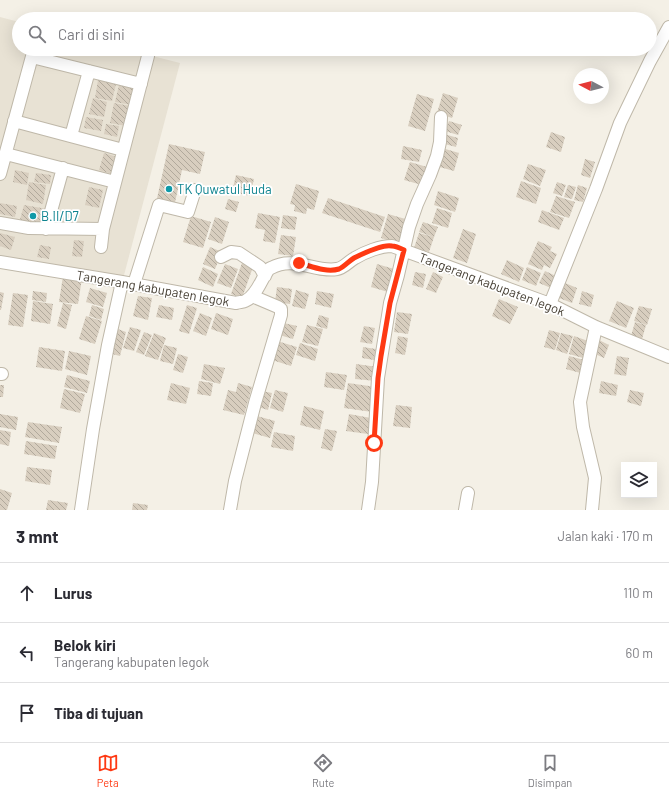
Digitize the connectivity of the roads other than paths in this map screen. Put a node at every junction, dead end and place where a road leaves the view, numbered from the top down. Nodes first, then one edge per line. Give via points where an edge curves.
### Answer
1 (669, 26) edge
2 (657, 48) edge
3 (32, 56) edge
4 (42, 56) edge
5 (148, 56) dead end
6 (653, 56) edge
7 (89, 71) junction
8 (141, 84) junction
9 (441, 118) dead end
10 (7, 136) edge
11 (71, 136) junction
12 (123, 150) junction
13 (63, 168) junction
14 (0, 174) edge
15 (115, 182) junction
16 (195, 190) dead end
17 (0, 222) edge
18 (46, 229) junction
19 (103, 229) junction
20 (101, 247) dead end
21 (404, 250) junction
22 (222, 257) dead end
23 (0, 262) edge
24 (265, 276) junction
25 (122, 282) junction
26 (134, 284) junction
27 (252, 296) junction
28 (550, 304) junction
29 (596, 327) junction
30 (669, 357) edge
31 (468, 493) dead end
32 (81, 510) edge
33 (230, 510) edge
34 (368, 510) edge
35 (465, 510) edge
36 (592, 510) edge

1 - 2 street
3 - 10 street
4 - 7 street
5 - 8 street
6 - 28 street via 620,123
7 - 8 street
7 - 11 street
8 - 12 street
9 - 21 street via 437,156 409,226
10 - 11 street
10 - 13 street
10 - 14 street
11 - 12 street
12 - 15 street
13 - 15 street
13 - 18 street
15 - 19 street
16 - 26 street via 188,212 159,205
17 - 18 street
18 - 19 street
19 - 20 street
21 - 24 street, Tangerang kabupaten legok via 385,246 356,257 339,269 331,270 299,263 281,264 270,268
21 - 28 street, Tangerang kabupaten legok
21 - 34 street via 390,303 381,356
22 - 24 street via 231,252 239,253 260,267
23 - 25 street, Tangerang kabupaten legok
24 - 27 street, Tangerang kabupaten legok
25 - 26 street, Tangerang kabupaten legok
25 - 32 street via 108,345
26 - 27 street, Tangerang kabupaten legok via 236,303
27 - 33 street via 278,306 281,315 255,403
28 - 29 street, Tangerang kabupaten legok
29 - 30 street, Tangerang kabupaten legok
29 - 36 street via 580,402 595,478
31 - 35 street

